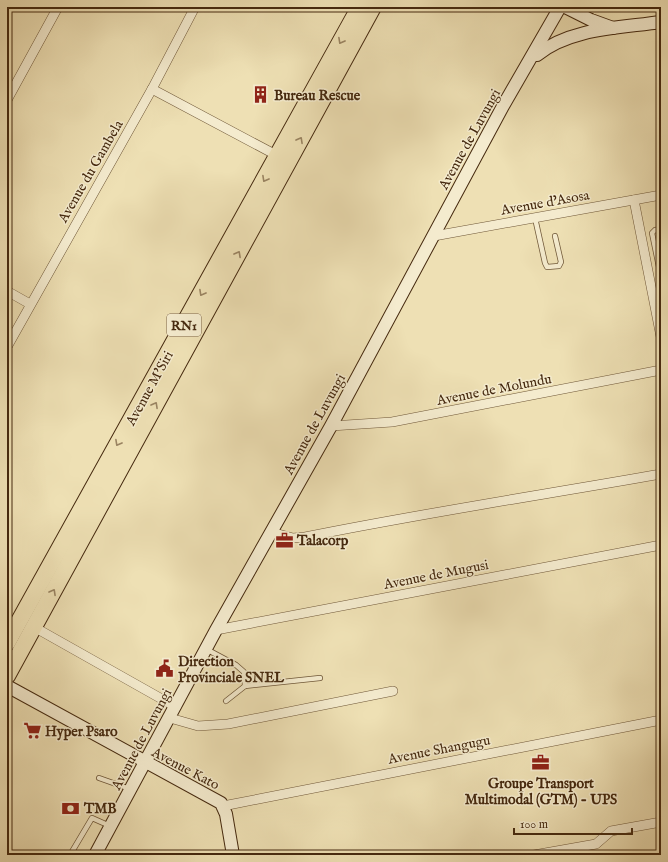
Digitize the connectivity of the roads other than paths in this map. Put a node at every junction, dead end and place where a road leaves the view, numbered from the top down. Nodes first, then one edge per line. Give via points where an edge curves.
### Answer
1 (58, 7) edge
2 (196, 7) edge
3 (360, 7) edge
4 (373, 7) edge
5 (560, 7) edge
6 (565, 7) edge
7 (661, 22) edge
8 (616, 29) junction
9 (532, 60) junction
10 (152, 89) junction
11 (7, 100) edge
12 (278, 156) junction
13 (661, 195) edge
14 (634, 200) junction
15 (535, 218) junction
16 (661, 229) edge
17 (434, 236) junction
18 (555, 236) dead end
19 (661, 268) edge
20 (7, 291) edge
21 (30, 304) junction
22 (661, 337) edge
23 (7, 347) edge
24 (661, 370) edge
25 (331, 426) junction
26 (661, 474) edge
27 (271, 532) junction
28 (661, 545) edge
29 (34, 627) junction
30 (216, 630) junction
31 (7, 643) edge
32 (206, 650) junction
33 (7, 676) edge
34 (320, 678) dead end
35 (7, 686) edge
36 (245, 686) junction
37 (393, 691) dead end
38 (226, 700) dead end
39 (176, 707) junction
40 (170, 718) junction
41 (661, 720) edge
42 (145, 763) junction
43 (99, 778) dead end
44 (131, 789) junction
45 (223, 806) junction
46 (661, 822) edge
47 (110, 826) junction
48 (70, 855) edge
49 (95, 855) edge
50 (233, 855) edge
51 (461, 855) edge
52 (469, 855) edge
53 (534, 855) edge

1 - 11 street
2 - 10 street, Avenue du Gambela
3 -> 12 highway, Avenue M'Siri / RN1
29 -> 4 highway, Avenue M'Siri / RN1
5 - 9 street, Avenue de Luvungi
6 - 8 street
7 - 8 street
8 - 9 street via 558,41
9 - 17 street, Avenue de Luvungi via 503,106
10 - 12 street
10 - 21 street, Avenue du Gambela
12 -> 31 highway, Avenue M'Siri / RN1
13 - 14 street, Avenue d'Asosa
14 - 15 street, Avenue d'Asosa
14 - 22 street
15 - 17 street, Avenue d'Asosa
15 - 18 lane via 547,267 559,266 561,262
16 - 19 lane via 652,233
17 - 25 street, Avenue de Luvungi
20 - 21 street
21 - 23 street, Avenue du Gambela
24 - 25 street, Avenue de Molundu via 392,422
25 - 27 street, Avenue de Luvungi
26 - 27 street via 305,537 293,538
27 - 30 street, Avenue de Luvungi
28 - 30 street, Avenue de Mugusi
29 - 33 highway, RN1
29 - 39 street
30 - 32 street, Avenue de Luvungi
32 - 36 lane via 239,667 244,672
32 - 39 street, Avenue de Luvungi
34 - 36 lane
35 - 42 street, Avenue Kato
36 - 38 lane
37 - 40 street via 228,724 198,726
39 - 40 street, Avenue de Luvungi
40 - 42 street, Avenue de Luvungi
41 - 45 street, Avenue Shangugu
42 - 44 street, Avenue de Luvungi
42 - 45 street, Avenue Kato
43 - 44 lane
44 - 47 street, Avenue de Luvungi
45 - 50 street, Avenue Kato
46 - 53 street via 611,832 596,844
47 - 48 lane via 92,818
47 - 49 street, Avenue de Luvungi
51 - 52 street

